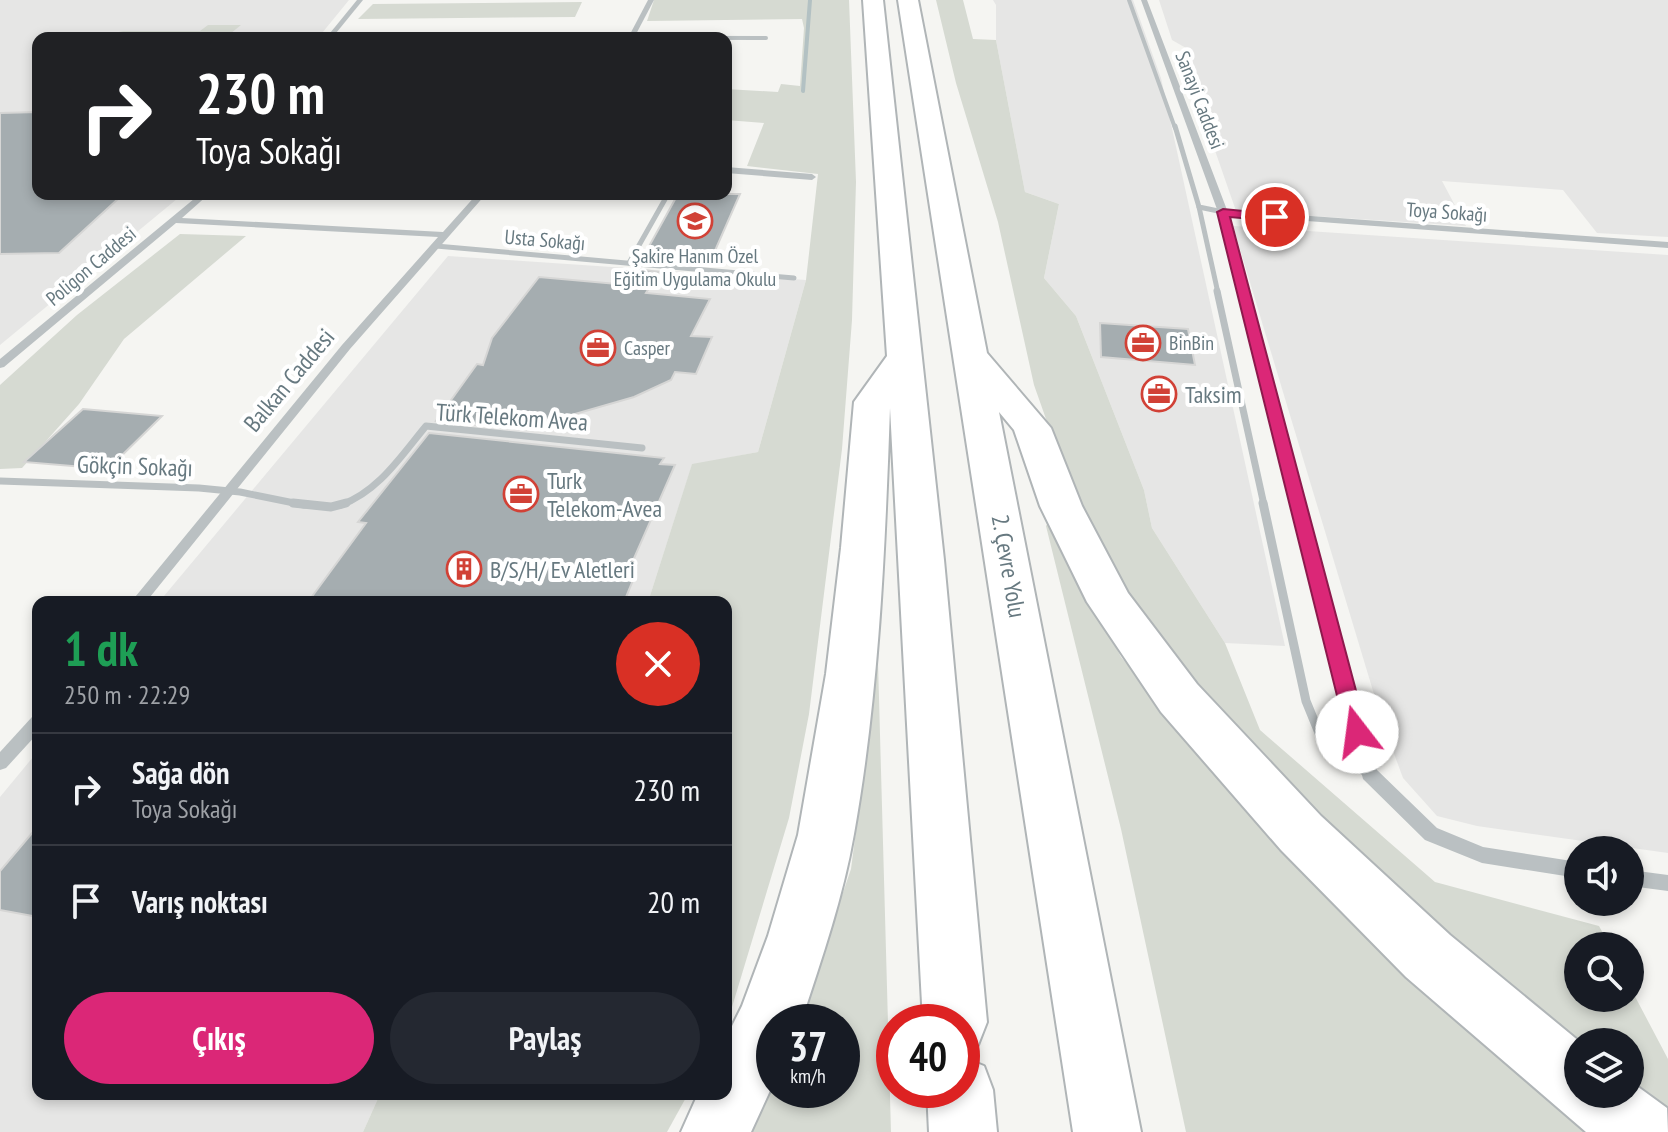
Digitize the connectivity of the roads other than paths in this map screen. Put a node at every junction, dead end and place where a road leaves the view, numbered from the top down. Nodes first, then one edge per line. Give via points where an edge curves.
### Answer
1 (360, 0) edge
2 (651, 0) edge
3 (873, 0) edge
4 (908, 0) edge
5 (1129, 0) edge
6 (1144, 0) edge
7 (333, 32) edge
8 (634, 32) edge
9 (732, 38) edge
10 (766, 38) dead end
11 (732, 170) edge
12 (812, 177) dead end
13 (198, 200) edge
14 (477, 200) edge
15 (665, 200) edge
16 (1199, 207) junction
17 (1223, 212) junction
18 (175, 220) junction
19 (446, 235) junction
20 (1668, 245) edge
21 (436, 246) junction
22 (629, 263) junction
23 (794, 278) dead end
24 (905, 355) junction
25 (973, 358) junction
26 (0, 365) edge
27 (642, 448) dead end
28 (0, 481) edge
29 (229, 490) junction
30 (268, 495) joint
31 (143, 596) edge
32 (32, 728) edge
33 (0, 763) edge
34 (1369, 774) junction
35 (1564, 868) edge
36 (1644, 880) edge
37 (1668, 883) edge
38 (954, 1004) edge
39 (1564, 1071) edge
40 (732, 1097) edge
41 (731, 1100) edge
42 (961, 1108) edge
43 (1610, 1108) edge
44 (715, 1132) edge
45 (963, 1132) edge
46 (1107, 1132) edge
47 (1643, 1132) edge

1 - 7 street
2 - 8 street
3 - 24 highway
4 - 25 highway, 2. Çevre Yolu
5 - 16 street, Sanayi Caddesi
6 - 17 street, Sanayi Caddesi
9 - 10 street
11 - 12 street
13 - 18 street, Poligon Caddesi
14 - 19 street, Balkan Caddesi
15 - 22 street
16 - 17 street
16 - 34 street, Sanayi Caddesi via 1306,701 1324,745
17 - 20 street, Toya Sokağı
17 - 34 street, Sanayi Caddesi
18 - 19 street
18 - 26 street, Poligon Caddesi
19 - 21 street, Balkan Caddesi
21 - 22 street, Usta Sokağı
21 - 29 street, Balkan Caddesi
22 - 23 street, Usta Sokağı
24 - 38 highway
24 - 40 highway via 872,402 850,674 826,835 769,1021
25 - 39 highway via 1032,428 1061,506 1110,602 1179,698 1301,833 1406,936
25 - 46 highway, 2. Çevre Yolu
27 - 30 street, Türk Telekom Avea via 426,426 366,494 340,506 294,505
28 - 29 street, Gökçin Sokağı
29 - 30 street, Gökçin Sokağı
29 - 31 street, Balkan Caddesi
32 - 33 street
34 - 35 street via 1431,834 1482,855
36 - 37 street
41 - 44 highway
42 - 45 highway
43 - 47 highway

